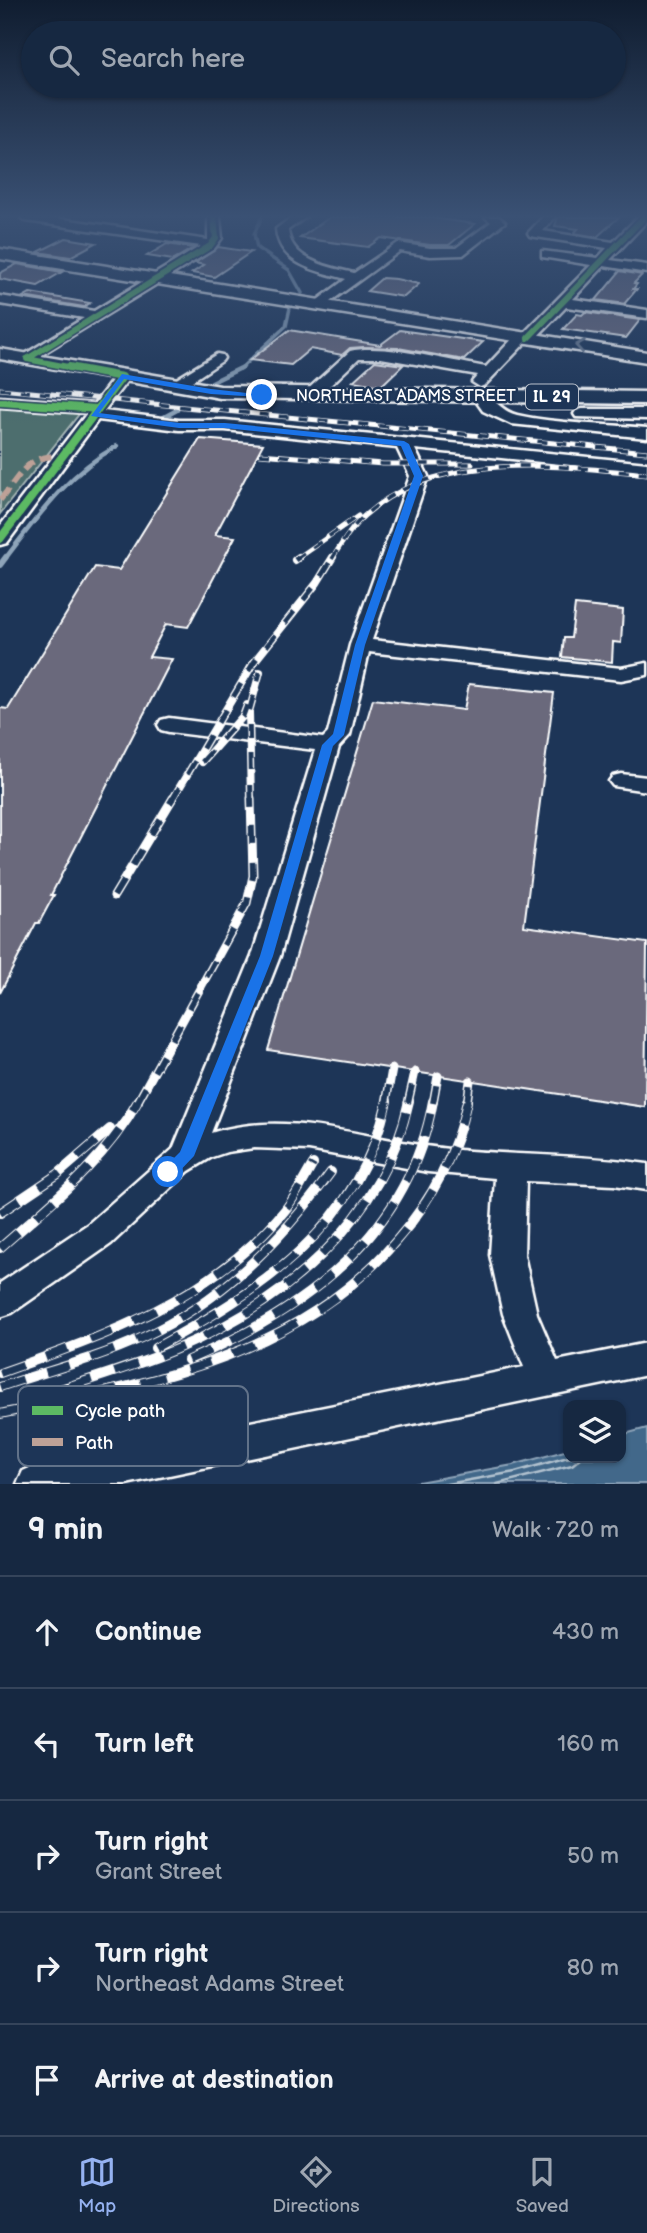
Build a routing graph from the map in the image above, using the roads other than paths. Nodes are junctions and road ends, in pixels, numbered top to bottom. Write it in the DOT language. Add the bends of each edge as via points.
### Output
graph roads {
  1 [pos="145,286"];
  2 [pos="202,286"];
  3 [pos="346,286"];
  4 [pos="578,286"];
  5 [pos="0,299"];
  6 [pos="563,302"];
  7 [pos="320,305"];
  8 [pos="647,314"];
  9 [pos="96,316"];
  10 [pos="525,337"];
  11 [pos="0,354"];
  12 [pos="355,354"];
  13 [pos="647,357"];
  14 [pos="217,358"];
  15 [pos="27,359"];
  16 [pos="489,372"];
  17 [pos="122,377"];
  18 [pos="175,386"];
  19 [pos="311,395"];
  20 [pos="473,397"];
  21 [pos="0,402"];
  22 [pos="645,402"];
  23 [pos="96,412"];
  24 [pos="499,414"];
  25 [pos="647,433"];
  26 [pos="404,444"];
  27 [pos="647,468"];
  28 [pos="0,539"];
  29 [pos="360,645"];
  30 [pos="647,669"];
  31 [pos="169,725"];
  32 [pos="328,745"];
  33 [pos="621,781"];
  34 [pos="647,784"];
  35 [pos="186,1156"];
  36 [pos="511,1167"];
  37 [pos="647,1177"];
  38 [pos="0,1302"];
  39 [pos="647,1359"];
  40 [pos="547,1381"];
  41 [pos="248,1441"];
  42 [pos="125,1466"];
  43 [pos="36,1484"];
  1 -- 9 [label="street"];
  2 -- 7 [label="main road"];
  3 -- 7 [label="street"];
  4 -- 6 [label="street"];
  5 -- 9 [label="street"];
  6 -- 8 [label="street"];
  6 -- 10 [label="street"];
  7 -- 10 [label="main road"];
  9 -- 15 [label="street"];
  13 -- 10 [label="main road, one-way"];
  10 -- 16 [label="street"];
  11 -- 15 [label="main road, NORTHEAST ADAMS STREET / IL 29"];
  12 -- 16 [label="street"];
  12 -- 19 [label="street"];
  14 -- 18 [label="street"];
  15 -- 17 [label="main road, NORTHEAST ADAMS STREET / IL 29"];
  16 -- 20 [label="street"];
  17 -- 18 [label="main road, NORTHEAST ADAMS STREET / IL 29"];
  17 -- 23 [label="street"];
  18 -- 19 [label="main road, NORTHEAST ADAMS STREET / IL 29" via="220,393"];
  19 -- 20 [label="main road, NORTHEAST ADAMS STREET / IL 29"];
  20 -- 22 [label="main road, NORTHEAST ADAMS STREET / IL 29"];
  20 -- 24 [label="street"];
  21 -- 23 [label="street"];
  22 -- 24 [label="street"];
  23 -- 26 [label="street" via="179,425 225,425"];
  23 -- 28 [label="street"];
  24 -- 25 [label="street" via="528,422"];
  26 -- 27 [label="street"];
  26 -- 29 [label="street" via="418,476"];
  29 -- 30 [label="street" via="621,674"];
  29 -- 32 [label="street" via="338,735"];
  31 -- 32 [label="street"];
  32 -- 35 [label="street" via="266,956"];
  33 -- 34 [label="street"];
  35 -- 36 [label="street" via="229,1139 285,1137"];
  35 -- 38 [label="street" via="111,1224"];
  36 -- 37 [label="street"];
  36 -- 40 [label="street" via="507,1255 520,1314"];
  39 -- 40 [label="street"];
  40 -- 41 [label="street"];
  42 -- 43 [label="street"];
}
